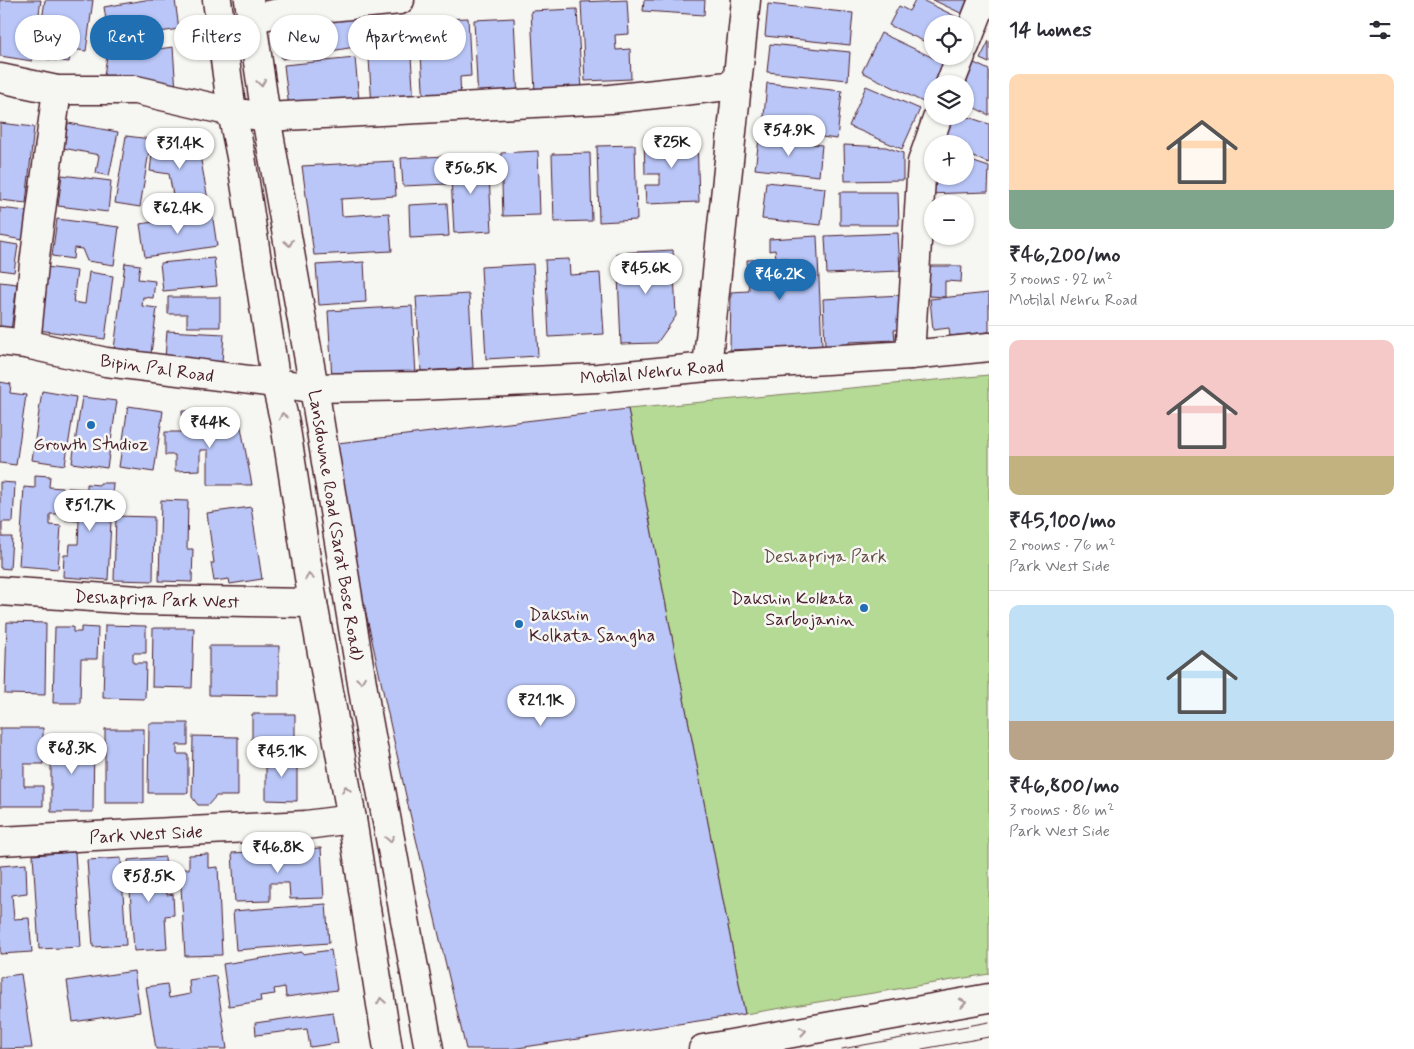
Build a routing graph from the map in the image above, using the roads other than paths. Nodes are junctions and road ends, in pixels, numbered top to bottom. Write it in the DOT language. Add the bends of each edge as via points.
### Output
graph roads {
  1 [pos="216,0"];
  2 [pos="400,0"];
  3 [pos="746,0"];
  4 [pos="983,0"];
  5 [pos="251,9"];
  6 [pos="974,23"];
  7 [pos="0,78"];
  8 [pos="737,85"];
  9 [pos="56,90"];
  10 [pos="232,112"];
  11 [pos="266,117"];
  12 [pos="935,125"];
  13 [pos="13,343"];
  14 [pos="989,347"];
  15 [pos="910,355"];
  16 [pos="706,367"];
  17 [pos="276,384"];
  18 [pos="314,388"];
  19 [pos="0,591"];
  20 [pos="313,603"];
  21 [pos="352,819"];
  22 [pos="0,841"];
  23 [pos="989,998"];
  24 [pos="388,1049"];
  25 [pos="429,1049"];
  26 [pos="703,1049"];
  1 -- 10 [label="street, Lansdowne Road (Sarat Bose Road)"];
  2 -- 5 [label="street" via="290,10"];
  3 -- 8 [label="street"];
  4 -- 6 [label="street"];
  5 -- 11 [label="street, Lansdowne Road (Sarat Bose Road), one-way"];
  7 -- 9 [label="street"];
  8 -- 11 [label="street" via="610,99"];
  8 -- 16 [label="street"];
  9 -- 10 [label="street" via="136,90"];
  9 -- 13 [label="street" via="34,264"];
  10 -- 11 [label="street"];
  10 -- 17 [label="street, Lansdowne Road (Sarat Bose Road)"];
  11 -- 18 [label="street, Lansdowne Road (Sarat Bose Road), one-way"];
  12 -- 15 [label="street" via="922,162"];
  13 -- 17 [label="street, Bipin Pal Road" via="106,362"];
  14 -- 15 [label="street, Motilal Nehru Road"];
  15 -- 16 [label="street, Motilal Nehru Road"];
  16 -- 18 [label="street, Motilal Nehru Road" via="598,378"];
  17 -- 18 [label="street, Bipin Pal Road"];
  20 -- 17 [label="street, Lansdowne Road (Sarat Bose Road), one-way"];
  18 -- 25 [label="street, Lansdowne Road (Sarat Bose Road), one-way" via="367,714"];
  19 -- 20 [label="street, Deshapriya Park West" via="138,600"];
  21 -- 20 [label="street, Lansdowne Road (Sarat Bose Road), one-way"];
  21 -- 22 [label="street, Park West Side" via="306,825"];
  24 -- 21 [label="street, Lansdowne Road (Sarat Bose Road), one-way"];
  26 -- 23 [label="street, one-way"];
}
